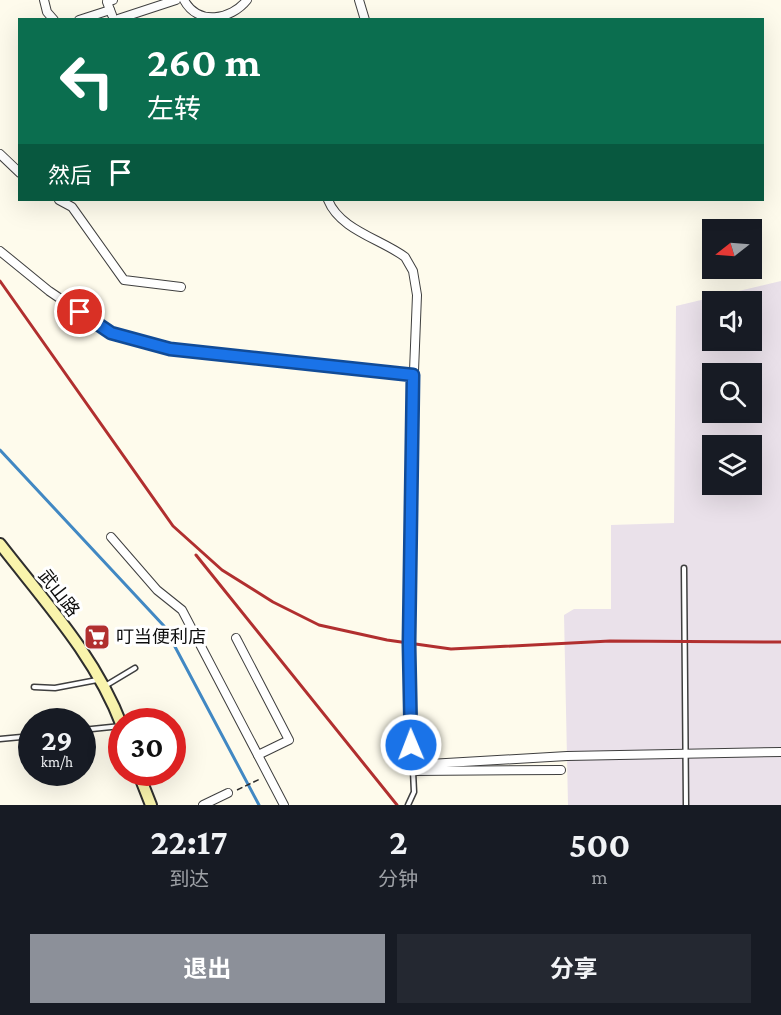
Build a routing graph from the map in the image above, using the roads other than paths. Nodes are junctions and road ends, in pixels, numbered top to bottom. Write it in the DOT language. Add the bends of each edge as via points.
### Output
graph roads {
  1 [pos="44,0"];
  2 [pos="113,0"];
  3 [pos="176,0"];
  4 [pos="184,0"];
  5 [pos="247,0"];
  6 [pos="359,0"];
  7 [pos="110,10"];
  8 [pos="52,18"];
  9 [pos="85,18"];
  10 [pos="113,18"];
  11 [pos="120,18"];
  12 [pos="364,18"];
  13 [pos="0,154"];
  14 [pos="18,171"];
  15 [pos="61,201"];
  16 [pos="328,201"];
  17 [pos="0,251"];
  18 [pos="181,287"];
  19 [pos="413,375"];
  20 [pos="111,537"];
  21 [pos="1,549"];
  22 [pos="684,568"];
  23 [pos="236,638"];
  24 [pos="135,668"];
  25 [pos="102,683"];
  26 [pos="34,687"];
  27 [pos="113,708"];
  28 [pos="18,737"];
  29 [pos="0,739"];
  30 [pos="781,752"];
  31 [pos="685,754"];
  32 [pos="258,755"];
  33 [pos="412,768"];
  34 [pos="561,770"];
  35 [pos="144,786"];
  36 [pos="228,793"];
  37 [pos="151,805"];
  38 [pos="202,805"];
  39 [pos="284,805"];
  40 [pos="408,805"];
  41 [pos="686,805"];
  1 -- 8 [label="street"];
  2 -- 7 [label="street" via="107,2"];
  3 -- 11 [label="street"];
  4 -- 5 [label="street" via="197,14 212,18 240,9"];
  6 -- 12 [label="street"];
  7 -- 9 [label="street"];
  7 -- 10 [label="street"];
  13 -- 14 [label="street"];
  15 -- 18 [label="street" via="72,207 124,280"];
  16 -- 19 [label="street" via="350,225 398,251 411,264 417,295"];
  17 -- 19 [label="street" via="49,291 111,333 170,349"];
  19 -- 33 [label="street" via="409,644"];
  20 -- 32 [label="street" via="157,590 182,610"];
  21 -- 25 [label="main road, 武山路" via="91,662"];
  22 -- 31 [label="lane"];
  23 -- 32 [label="street" via="289,740"];
  24 -- 25 [label="lane"];
  25 -- 26 [label="lane"];
  25 -- 27 [label="main road, 武山路"];
  28 -- 29 [label="lane"];
  30 -- 31 [label="street"];
  31 -- 33 [label="street" via="567,756"];
  31 -- 41 [label="lane"];
  32 -- 39 [label="street"];
  33 -- 34 [label="street"];
  33 -- 40 [label="lane" via="414,792"];
  35 -- 37 [label="main road"];
  36 -- 38 [label="street"];
}
